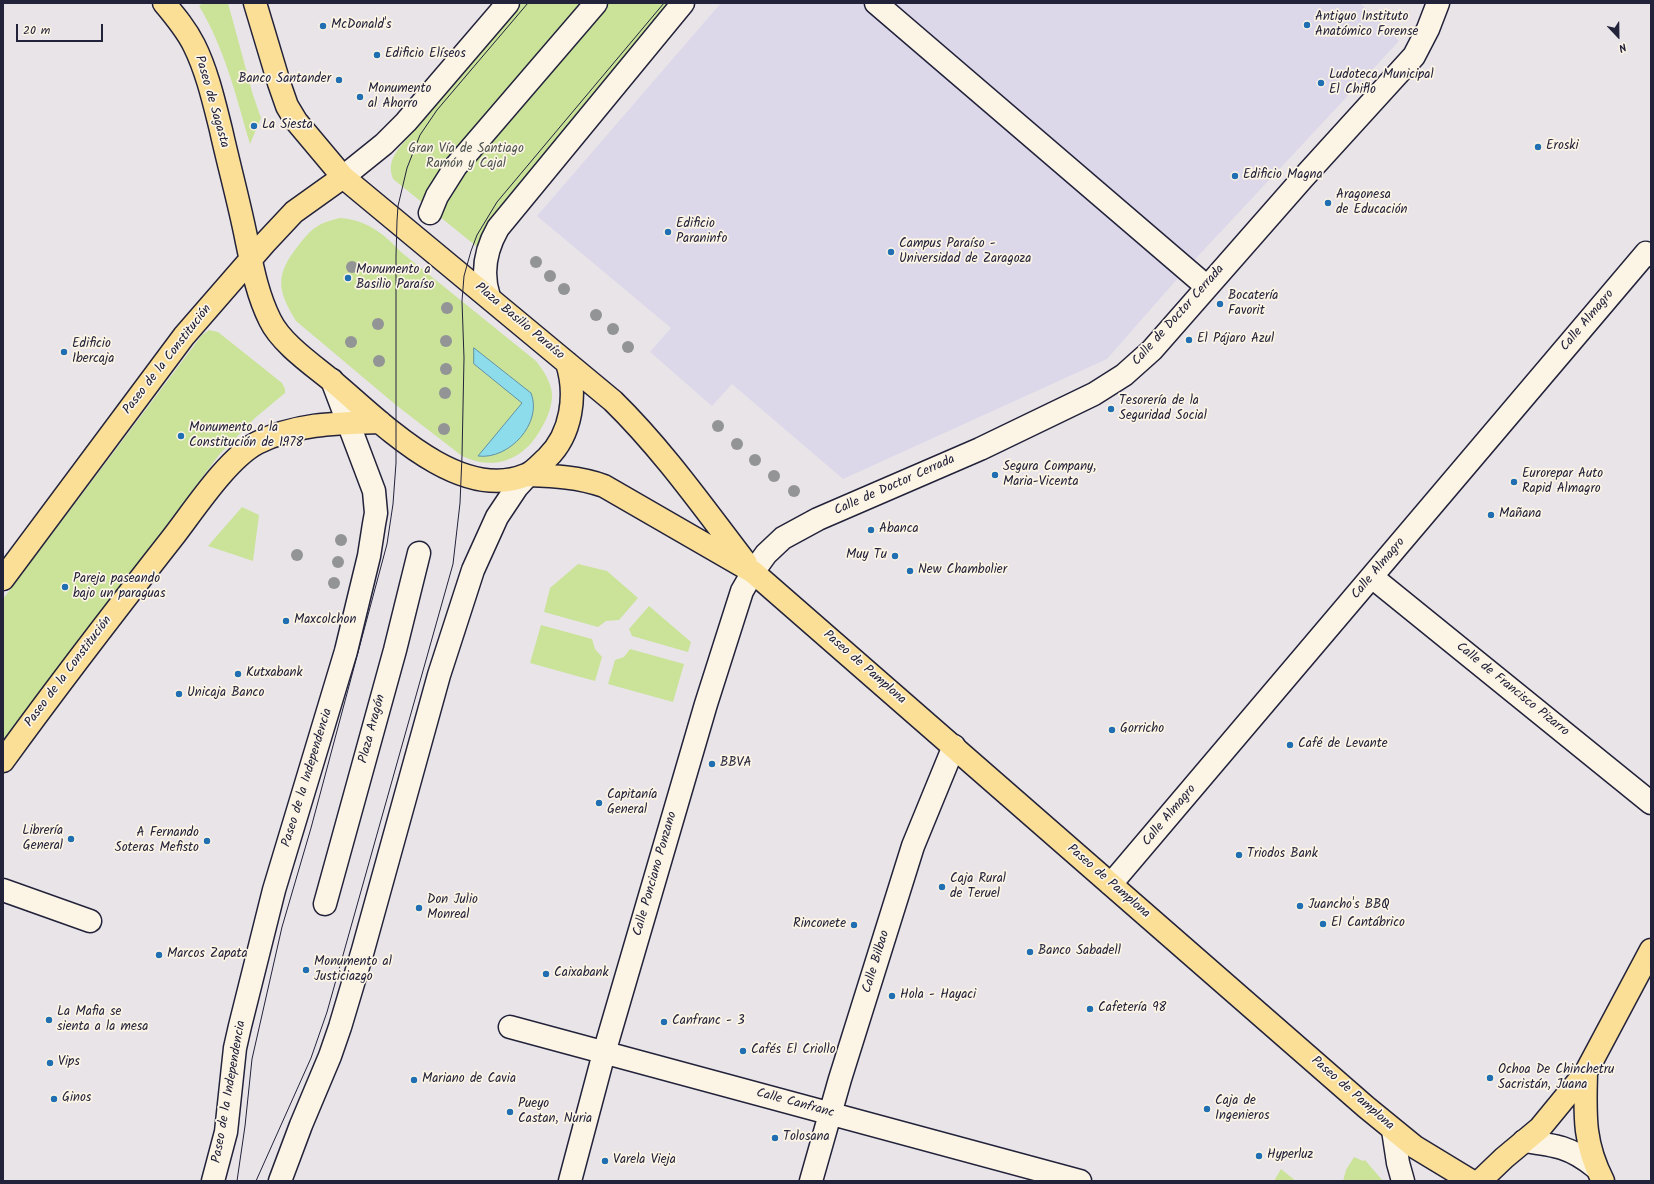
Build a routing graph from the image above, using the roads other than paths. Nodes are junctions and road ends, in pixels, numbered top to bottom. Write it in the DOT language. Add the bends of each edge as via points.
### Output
graph roads {
  1 [pos="164,3"];
  2 [pos="255,3"];
  3 [pos="508,3"];
  4 [pos="596,3"];
  5 [pos="683,3"];
  6 [pos="876,3"];
  7 [pos="1438,3"];
  8 [pos="343,177"];
  9 [pos="240,210"];
  10 [pos="430,213"];
  11 [pos="1649,254"];
  12 [pos="250,260"];
  13 [pos="1206,286"];
  14 [pos="489,297"];
  15 [pos="567,363"];
  16 [pos="332,380"];
  17 [pos="347,422"];
  18 [pos="380,422"];
  19 [pos="528,474"];
  20 [pos="419,554"];
  21 [pos="753,572"];
  22 [pos="1372,577"];
  23 [pos="3,579"];
  24 [pos="954,746"];
  25 [pos="3,761"];
  26 [pos="1651,803"];
  27 [pos="1111,884"];
  28 [pos="3,890"];
  29 [pos="325,904"];
  30 [pos="90,921"];
  31 [pos="1651,950"];
  32 [pos="510,1028"];
  33 [pos="604,1053"];
  34 [pos="1586,1072"];
  35 [pos="830,1114"];
  36 [pos="1393,1130"];
  37 [pos="1524,1141"];
  38 [pos="1599,1174"];
  39 [pos="213,1181"];
  40 [pos="280,1181"];
  41 [pos="570,1181"];
  42 [pos="811,1181"];
  43 [pos="1080,1181"];
  44 [pos="1403,1181"];
  45 [pos="1471,1181"];
  46 [pos="1480,1181"];
  1 -- 9 [label="main road, Paseo de Sagasta" via="182,25 205,72"];
  2 -- 8 [label="main road" via="287,106 296,121"];
  3 -- 8 [label="street" via="406,122 384,144"];
  4 -- 10 [label="street" via="456,166 437,196"];
  5 -- 14 [label="street" via="498,228 491,239 485,266"];
  6 -- 13 [label="street"];
  7 -- 13 [label="street, Calle de Doctor Cerrada" via="1414,56"];
  8 -- 12 [label="main road" via="294,212"];
  8 -- 14 [label="main road, Plaza Basilio Paraíso"];
  9 -- 12 [label="main road, Plaza Basilio Paraíso"];
  11 -- 22 [label="street, Calle Almagro"];
  12 -- 16 [label="main road, Plaza Basilio Paraíso" via="261,299 275,329"];
  12 -- 23 [label="main road, Paseo de la Constitución" via="184,336"];
  13 -- 21 [label="street, Calle de Doctor Cerrada" via="1152,350 1116,381 980,449 818,519 783,538 766,554"];
  14 -- 15 [label="main road, Plaza Basilio Paraíso"];
  15 -- 19 [label="main road, Plaza Basilio Paraíso" via="572,387 567,425 552,453"];
  15 -- 21 [label="main road, Paseo de Pamplona" via="638,425"];
  16 -- 17 [label="street, Paseo de la Independencia"];
  16 -- 18 [label="main road, Plaza Basilio Paraíso"];
  17 -- 18 [label="main road, Paseo de la Constitución"];
  17 -- 25 [label="main road, Paseo de la Constitución" via="311,425 288,431 256,444 232,462 70,669"];
  17 -- 39 [label="street, Paseo de la Independencia" via="374,491 376,513 371,545 346,651 274,890 240,1026 226,1132"];
  18 -- 19 [label="main road, Plaza Basilio Paraíso" via="416,450 461,474 480,480 498,480"];
  19 -- 21 [label="main road, Paseo de Pamplona" via="586,480 604,486"];
  19 -- 40 [label="street" via="497,517 473,570 439,674 340,1027"];
  20 -- 29 [label="street, Plaza Aragón"];
  21 -- 24 [label="main road, Paseo de Pamplona"];
  21 -- 33 [label="street, Calle Ponciano Ponzano" via="742,591 706,704"];
  22 -- 26 [label="street, Calle de Francisco Pizarro"];
  22 -- 27 [label="street, Calle Almagro"];
  24 -- 27 [label="main road, Paseo de Pamplona"];
  24 -- 35 [label="street, Calle Bilbao" via="913,846"];
  27 -- 36 [label="main road, Paseo de Pamplona"];
  28 -- 30 [label="street"];
  31 -- 34 [label="main road"];
  32 -- 33 [label="street, Calle Canfranc"];
  33 -- 35 [label="street, Calle Canfranc"];
  33 -- 41 [label="street, Calle Ponciano Ponzano"];
  34 -- 37 [label="main road" via="1540,1128"];
  34 -- 38 [label="main road" via="1587,1136"];
  35 -- 42 [label="street, Calle Bilbao"];
  35 -- 43 [label="street, Calle Canfranc"];
  36 -- 44 [label="street"];
  36 -- 45 [label="main road, Paseo de Pamplona" via="1430,1157"];
  37 -- 38 [label="street" via="1572,1150 1584,1157"];
  37 -- 46 [label="main road"];
}
